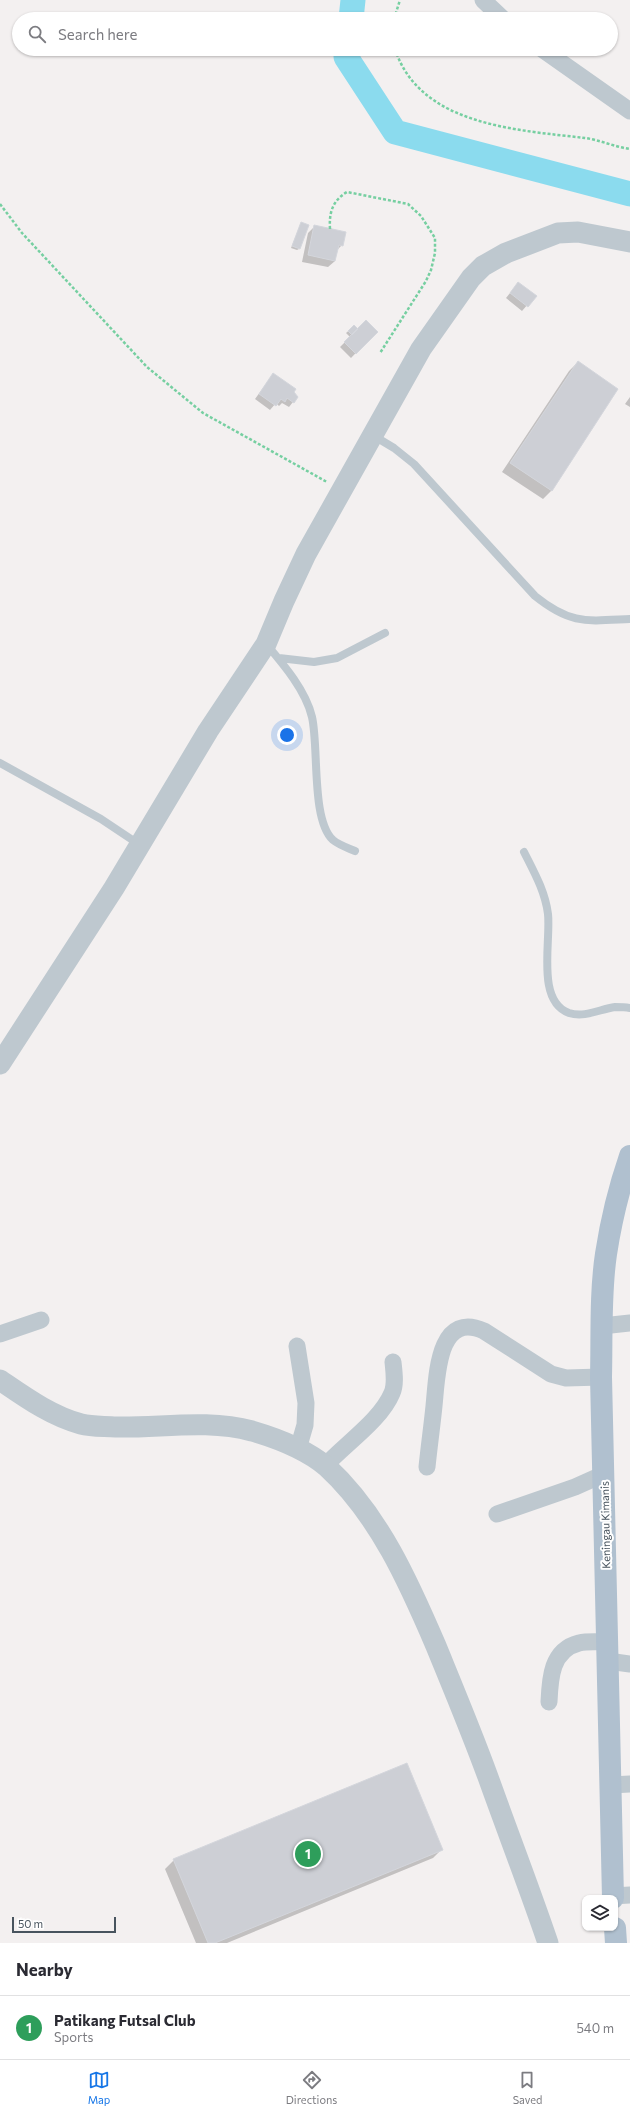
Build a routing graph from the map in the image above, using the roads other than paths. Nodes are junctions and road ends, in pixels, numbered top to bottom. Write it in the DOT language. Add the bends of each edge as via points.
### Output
graph roads {
  1 [pos="483,0"];
  2 [pos="496,12"];
  3 [pos="552,56"];
  4 [pos="630,111"];
  5 [pos="630,242"];
  6 [pos="374,436"];
  7 [pos="630,619"];
  8 [pos="384,633"];
  9 [pos="273,651"];
  10 [pos="0,763"];
  11 [pos="141,845"];
  12 [pos="355,851"];
  13 [pos="524,852"];
  14 [pos="630,1008"];
  15 [pos="0,1064"];
  16 [pos="630,1156"];
  17 [pos="41,1320"];
  18 [pos="630,1323"];
  19 [pos="602,1326"];
  20 [pos="0,1334"];
  21 [pos="297,1346"];
  22 [pos="393,1362"];
  23 [pos="601,1377"];
  24 [pos="0,1380"];
  25 [pos="298,1449"];
  26 [pos="325,1466"];
  27 [pos="427,1467"];
  28 [pos="604,1474"];
  29 [pos="497,1514"];
  30 [pos="608,1652"];
  31 [pos="630,1664"];
  32 [pos="549,1702"];
  33 [pos="620,1784"];
  34 [pos="619,1896"];
  35 [pos="615,1931"];
  36 [pos="548,1943"];
  37 [pos="616,1943"];
  1 -- 2 [label="street"];
  3 -- 4 [label="street"];
  5 -- 6 [label="street" via="597,234 558,233 526,244 483,266 471,278 421,349"];
  6 -- 7 [label="lane" via="414,464 535,596 553,610 573,619"];
  6 -- 9 [label="street" via="306,554 284,601"];
  8 -- 9 [label="lane" via="336,658 314,662"];
  9 -- 11 [label="street" via="208,731"];
  9 -- 12 [label="lane" via="290,672 312,716 318,800 324,828 332,839"];
  10 -- 11 [label="lane" via="101,819"];
  11 -- 15 [label="street"];
  13 -- 14 [label="lane" via="544,892 548,915 550,993 555,1004 570,1013 590,1014 614,1007"];
  16 -- 19 [label="main road, Keningau Kimanis" via="606,1255"];
  17 -- 20 [label="street"];
  18 -- 19 [label="street"];
  19 -- 23 [label="main road, Keningau Kimanis"];
  21 -- 25 [label="street" via="306,1403 305,1426"];
  22 -- 26 [label="street" via="394,1385 389,1399 370,1422"];
  23 -- 27 [label="street" via="566,1378 551,1374 484,1331 473,1326 459,1328 448,1338 439,1355"];
  23 -- 28 [label="main road, Keningau Kimanis"];
  24 -- 25 [label="street" via="56,1415 80,1424 145,1427 219,1425 252,1431"];
  25 -- 26 [label="street"];
  26 -- 36 [label="street" via="353,1494 408,1581 466,1719 527,1879"];
  28 -- 29 [label="street" via="575,1487"];
  28 -- 30 [label="main road, Keningau Kimanis"];
  30 -- 31 [label="street"];
  30 -- 32 [label="street" via="580,1643 567,1648 553,1665"];
  30 -- 33 [label="main road, Keningau Kimanis"];
  33 -- 34 [label="main road, Keningau Kimanis"];
  35 -- 37 [label="main road"];
}
